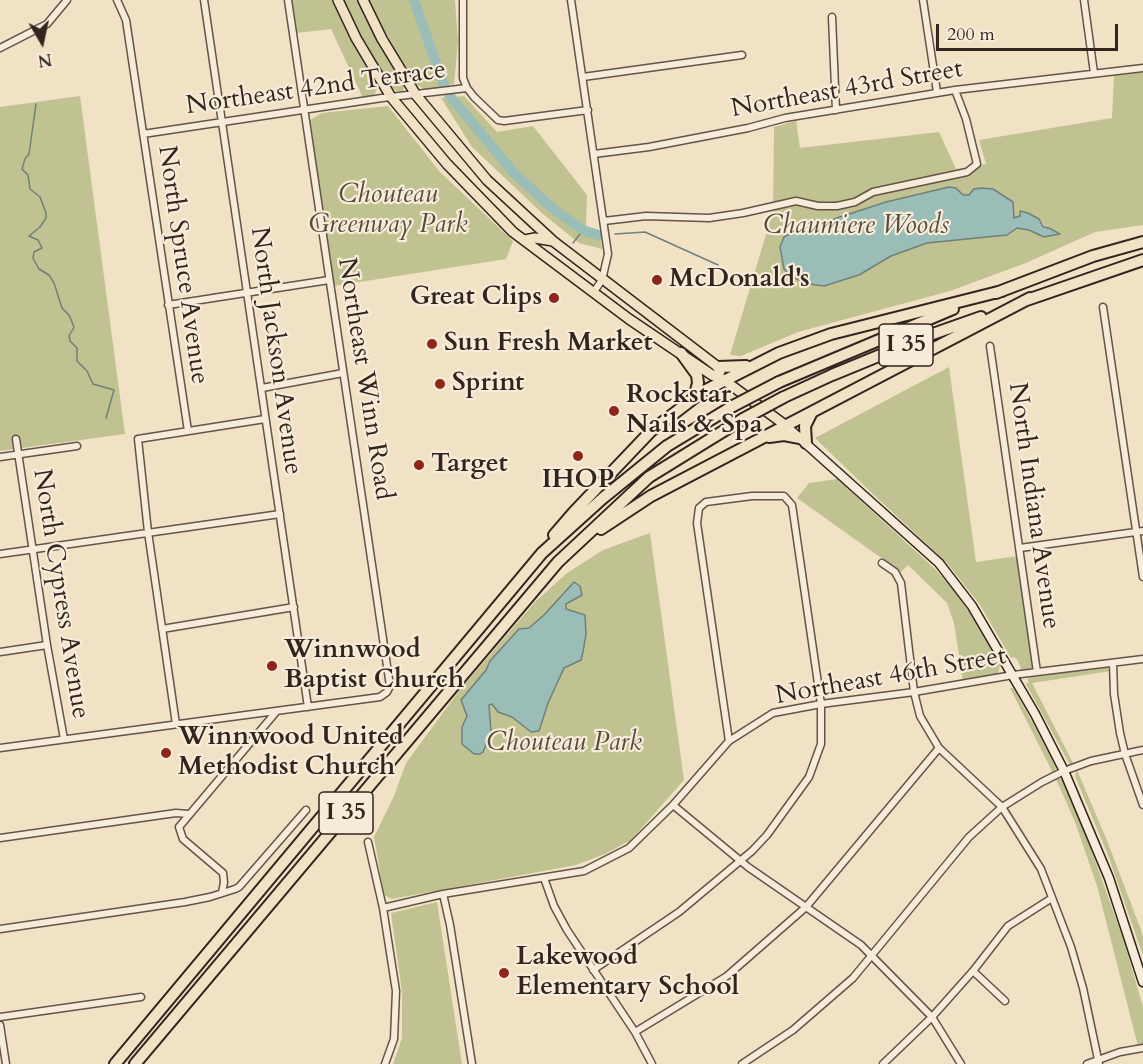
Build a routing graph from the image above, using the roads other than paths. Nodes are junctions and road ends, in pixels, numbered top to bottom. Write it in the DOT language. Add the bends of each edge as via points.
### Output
graph roads {
  1 [pos="67,0"];
  2 [pos="117,0"];
  3 [pos="204,0"];
  4 [pos="288,0"];
  5 [pos="338,0"];
  6 [pos="363,0"];
  7 [pos="463,0"];
  8 [pos="571,0"];
  9 [pos="924,0"];
  10 [pos="1084,0"];
  11 [pos="832,17"];
  12 [pos="0,48"];
  13 [pos="742,55"];
  14 [pos="1143,68"];
  15 [pos="1094,73"];
  16 [pos="583,77"];
  17 [pos="467,88"];
  18 [pos="955,90"];
  19 [pos="937,92"];
  20 [pos="416,95"];
  21 [pos="391,97"];
  22 [pos="305,110"];
  23 [pos="588,110"];
  24 [pos="836,110"];
  25 [pos="222,121"];
  26 [pos="143,134"];
  27 [pos="594,154"];
  28 [pos="604,221"];
  29 [pos="525,240"];
  30 [pos="554,241"];
  31 [pos="1143,242"];
  32 [pos="1143,260"];
  33 [pos="329,280"];
  34 [pos="602,280"];
  35 [pos="1002,291"];
  36 [pos="247,293"];
  37 [pos="593,293"];
  38 [pos="1030,298"];
  39 [pos="168,304"];
  40 [pos="1103,307"];
  41 [pos="990,346"];
  42 [pos="681,353"];
  43 [pos="755,364"];
  44 [pos="718,367"];
  45 [pos="343,373"];
  46 [pos="724,380"];
  47 [pos="262,388"];
  48 [pos="694,398"];
  49 [pos="815,409"];
  50 [pos="265,419"];
  51 [pos="785,425"];
  52 [pos="188,431"];
  53 [pos="16,439"];
  54 [pos="763,439"];
  55 [pos="803,440"];
  56 [pos="77,446"];
  57 [pos="18,454"];
  58 [pos="0,457"];
  59 [pos="280,514"];
  60 [pos="148,532"];
  61 [pos="1140,532"];
  62 [pos="1020,548"];
  63 [pos="32,550"];
  64 [pos="542,553"];
  65 [pos="0,554"];
  66 [pos="558,562"];
  67 [pos="882,563"];
  68 [pos="1143,577"];
  69 [pos="294,607"];
  70 [pos="162,629"];
  71 [pos="47,645"];
  72 [pos="0,652"];
  73 [pos="1143,659"];
  74 [pos="1113,663"];
  75 [pos="1037,672"];
  76 [pos="1013,675"];
  77 [pos="914,692"];
  78 [pos="821,704"];
  79 [pos="309,707"];
  80 [pos="277,711"];
  81 [pos="176,724"];
  82 [pos="64,739"];
  83 [pos="729,741"];
  84 [pos="0,748"];
  85 [pos="939,748"];
  86 [pos="1143,750"];
  87 [pos="1125,754"];
  88 [pos="1064,771"];
  89 [pos="674,805"];
  90 [pos="1143,805"];
  91 [pos="1002,807"];
  92 [pos="306,810"];
  93 [pos="188,814"];
  94 [pos="0,838"];
  95 [pos="368,842"];
  96 [pos="740,861"];
  97 [pos="544,878"];
  98 [pos="222,893"];
  99 [pos="443,894"];
  100 [pos="1052,898"];
  101 [pos="806,907"];
  102 [pos="383,908"];
  103 [pos="0,929"];
  104 [pos="873,956"];
  105 [pos="593,970"];
  106 [pos="974,971"];
  107 [pos="1143,982"];
  108 [pos="141,997"];
  109 [pos="1005,1001"];
  110 [pos="0,1017"];
  111 [pos="932,1017"];
  112 [pos="0,1025"];
  113 [pos="635,1032"];
  114 [pos="1143,1048"];
  115 [pos="1099,1062"];
  116 [pos="6,1064"];
  117 [pos="115,1064"];
  118 [pos="135,1064"];
  119 [pos="385,1064"];
  120 [pos="472,1064"];
  121 [pos="652,1064"];
  122 [pos="742,1064"];
  123 [pos="883,1064"];
  124 [pos="961,1064"];
  125 [pos="1087,1064"];
  1 -- 12 [label="street" via="46,24"];
  2 -- 26 [label="street, North Spruce Avenue" via="126,20"];
  3 -- 25 [label="street, North Jackson Avenue"];
  4 -- 22 [label="street, Northeast Winn Road"];
  5 -- 21 [label="main road"];
  6 -- 20 [label="main road"];
  7 -- 17 [label="street" via="462,69"];
  8 -- 16 [label="street"];
  9 -- 19 [label="street"];
  10 -- 15 [label="street"];
  11 -- 24 [label="street"];
  13 -- 16 [label="street"];
  14 -- 15 [label="street, Northeast 43rd Street"];
  15 -- 18 [label="street, Northeast 43rd Street"];
  16 -- 23 [label="street"];
  17 -- 20 [label="street, Northeast 42nd Terrace"];
  17 -- 23 [label="street, Northeast 42nd Terrace" via="498,120"];
  18 -- 19 [label="street, Northeast 43rd Street"];
  18 -- 28 [label="street" via="977,164 971,170 873,192 837,207 796,201 709,218 646,216"];
  19 -- 24 [label="street, Northeast 43rd Street"];
  20 -- 21 [label="street, Northeast 42nd Terrace"];
  20 -- 30 [label="main road" via="487,180"];
  21 -- 22 [label="street, Northeast 42nd Terrace"];
  21 -- 29 [label="main road" via="447,164"];
  22 -- 25 [label="street, Northeast 42nd Terrace"];
  22 -- 33 [label="street, Northeast Winn Road"];
  23 -- 27 [label="street"];
  24 -- 27 [label="street, Northeast 43rd Street"];
  25 -- 26 [label="street, Northeast 42nd Terrace"];
  25 -- 36 [label="street, North Jackson Avenue"];
  26 -- 39 [label="street, North Spruce Avenue"];
  27 -- 28 [label="street"];
  28 -- 34 [label="street" via="608,254"];
  29 -- 30 [label="main road"];
  29 -- 37 [label="main road"];
  30 -- 34 [label="main road"];
  31 -- 35 [label="highway, I 35" via="1093,256"];
  32 -- 38 [label="highway, I 35"];
  33 -- 36 [label="street"];
  33 -- 45 [label="street, Northeast Winn Road"];
  34 -- 37 [label="street"];
  34 -- 44 [label="main road"];
  35 -- 43 [label="highway" via="831,334"];
  35 -- 64 [label="highway, I 35, bridge" via="778,382 733,406 667,446"];
  36 -- 39 [label="street"];
  36 -- 47 [label="street, North Jackson Avenue"];
  37 -- 42 [label="main road"];
  38 -- 49 [label="highway"];
  38 -- 66 [label="highway, I 35, bridge" via="832,375 743,419 649,477"];
  39 -- 52 [label="street, North Spruce Avenue"];
  40 -- 61 [label="street"];
  41 -- 62 [label="street, North Indiana Avenue"];
  42 -- 46 [label="main road"];
  42 -- 48 [label="highway" via="697,375"];
  43 -- 44 [label="highway"];
  43 -- 46 [label="highway"];
  44 -- 46 [label="main road"];
  45 -- 47 [label="street"];
  45 -- 79 [label="street, Northeast Winn Road" via="390,686 380,697"];
  46 -- 48 [label="highway"];
  46 -- 51 [label="main road"];
  47 -- 50 [label="street, North Jackson Avenue"];
  48 -- 64 [label="highway" via="651,431 573,513"];
  49 -- 51 [label="highway"];
  49 -- 55 [label="highway" via="805,426"];
  50 -- 52 [label="street"];
  50 -- 59 [label="street, North Jackson Avenue"];
  51 -- 54 [label="highway"];
  51 -- 55 [label="main road"];
  52 -- 60 [label="street" via="138,439"];
  53 -- 57 [label="street, North Cypress Avenue"];
  54 -- 55 [label="highway" via="778,435"];
  54 -- 66 [label="highway" via="636,504"];
  55 -- 76 [label="main road" via="950,576"];
  56 -- 57 [label="street"];
  57 -- 58 [label="street"];
  57 -- 63 [label="street, North Cypress Avenue"];
  59 -- 60 [label="street"];
  59 -- 69 [label="street, North Jackson Avenue"];
  60 -- 63 [label="street"];
  60 -- 70 [label="street"];
  61 -- 62 [label="street"];
  61 -- 68 [label="street"];
  62 -- 75 [label="street, North Indiana Avenue"];
  63 -- 65 [label="street"];
  63 -- 71 [label="street, North Cypress Avenue"];
  64 -- 117 [label="highway, I 35"];
  66 -- 118 [label="highway, I 35"];
  67 -- 77 [label="street" via="895,572 901,584"];
  69 -- 70 [label="street"];
  69 -- 79 [label="street, North Jackson Avenue"];
  70 -- 81 [label="street"];
  71 -- 72 [label="street"];
  71 -- 82 [label="street, North Cypress Avenue"];
  73 -- 74 [label="street, Northeast 46th Street"];
  74 -- 75 [label="street, Northeast 46th Street"];
  74 -- 87 [label="street" via="1116,711"];
  75 -- 76 [label="street, Northeast 46th Street"];
  76 -- 77 [label="street, Northeast 46th Street"];
  76 -- 88 [label="main road"];
  77 -- 78 [label="street, Northeast 46th Street"];
  77 -- 85 [label="street" via="925,727"];
  78 -- 83 [label="street, Northeast 46th Street" via="773,713"];
  78 -- 83 [label="street" via="792,502 784,496 706,502 699,508 697,523"];
  78 -- 96 [label="street" via="821,744 809,777 766,835"];
  79 -- 80 [label="street"];
  80 -- 81 [label="street"];
  80 -- 93 [label="street"];
  81 -- 82 [label="street"];
  82 -- 84 [label="street"];
  83 -- 89 [label="street, Northeast 46th Street"];
  85 -- 91 [label="street"];
  85 -- 101 [label="street"];
  86 -- 87 [label="street"];
  87 -- 88 [label="street"];
  87 -- 90 [label="street"];
  88 -- 91 [label="street"];
  88 -- 107 [label="main road" via="1109,878"];
  89 -- 96 [label="street"];
  89 -- 97 [label="street, Northeast 46th Street" via="629,848 584,871"];
  91 -- 100 [label="street" via="1041,868"];
  91 -- 104 [label="street" via="969,837"];
  92 -- 98 [label="street" via="239,887"];
  93 -- 94 [label="street"];
  93 -- 98 [label="street" via="179,827 181,835 223,873"];
  95 -- 102 [label="street"];
  96 -- 101 [label="street"];
  96 -- 105 [label="street" via="679,912"];
  97 -- 99 [label="street, Northeast 46th Street"];
  97 -- 105 [label="street" via="561,920"];
  98 -- 103 [label="street"];
  99 -- 102 [label="street, Northeast 46th Street"];
  99 -- 120 [label="street"];
  100 -- 106 [label="street" via="1008,926"];
  100 -- 115 [label="street" via="1083,988"];
  101 -- 104 [label="street"];
  101 -- 113 [label="street" via="727,976"];
  102 -- 119 [label="street" via="396,991 394,1039"];
  104 -- 111 [label="street"];
  104 -- 122 [label="street" via="814,1014"];
  105 -- 113 [label="street"];
  106 -- 109 [label="street"];
  106 -- 111 [label="street"];
  108 -- 110 [label="street"];
  111 -- 123 [label="street"];
  111 -- 124 [label="street"];
  112 -- 116 [label="street"];
  113 -- 121 [label="street"];
  114 -- 115 [label="street" via="1120,1052"];
  115 -- 125 [label="street"];
}
